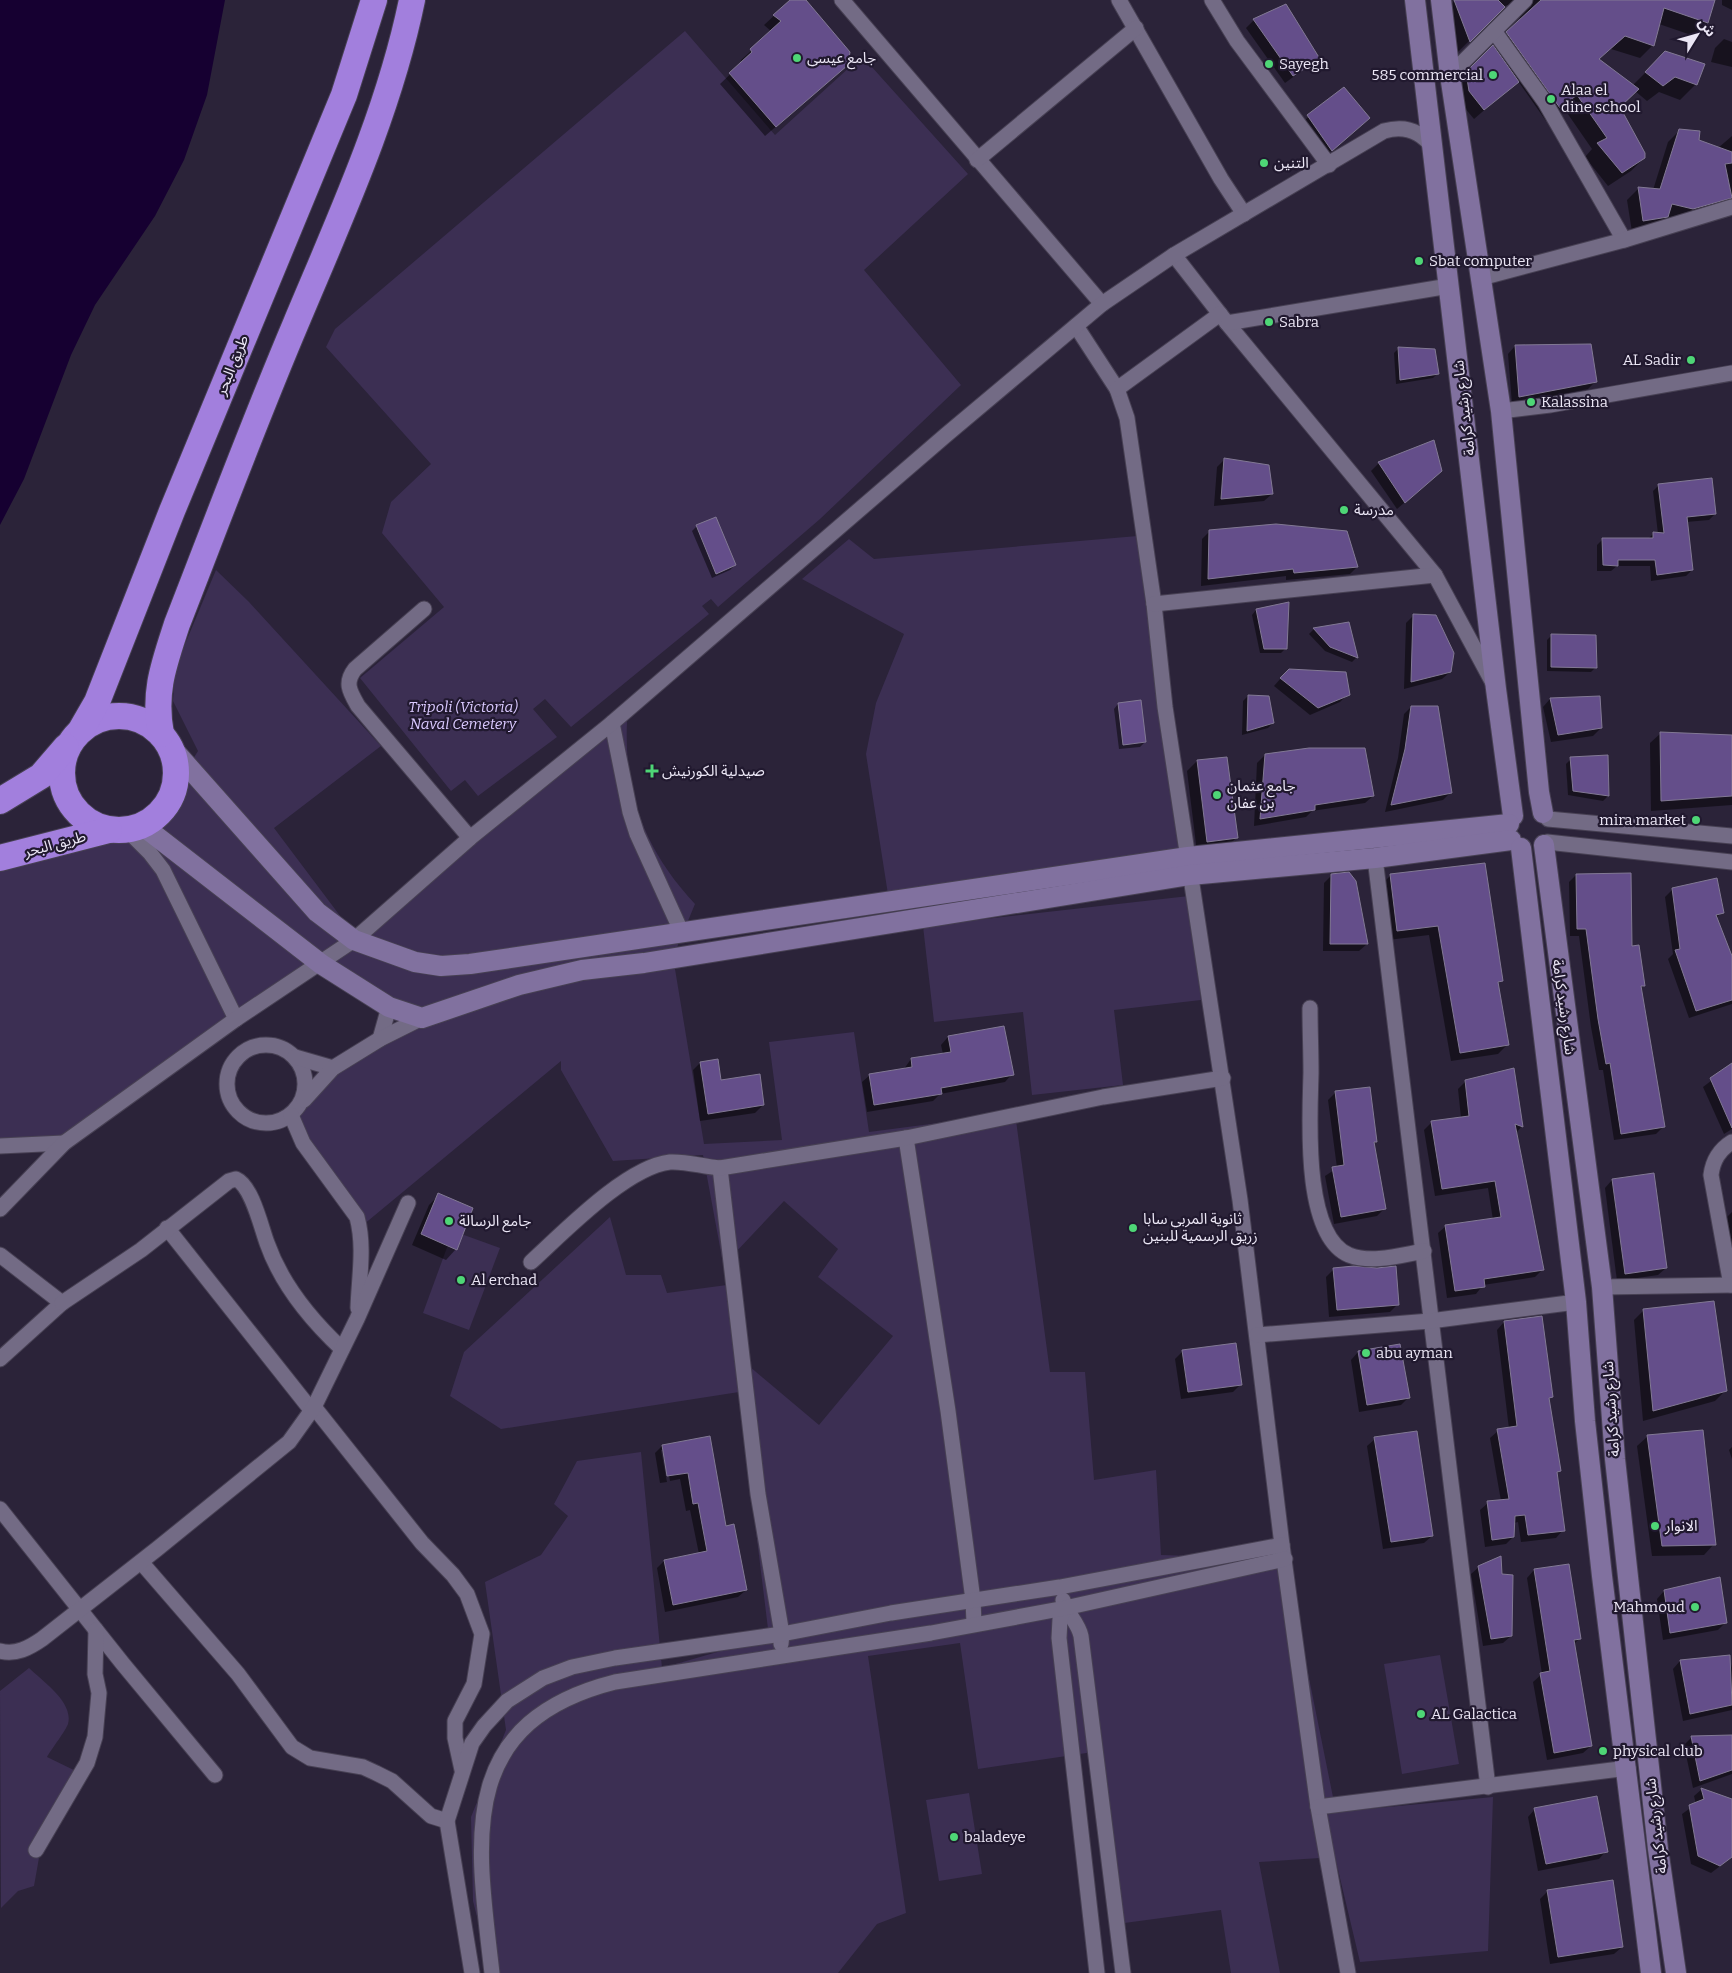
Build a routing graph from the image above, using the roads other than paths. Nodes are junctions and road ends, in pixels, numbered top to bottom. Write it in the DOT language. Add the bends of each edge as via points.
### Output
graph roads {
  1 [pos="374,0"];
  2 [pos="412,0"];
  3 [pos="842,0"];
  4 [pos="1119,0"];
  5 [pos="1212,0"];
  6 [pos="1416,0"];
  7 [pos="1441,0"];
  8 [pos="1524,0"];
  9 [pos="1136,28"];
  10 [pos="1494,31"];
  11 [pos="1450,75"];
  12 [pos="1433,148"];
  13 [pos="977,160"];
  14 [pos="1329,165"];
  15 [pos="1732,207"];
  16 [pos="1244,214"];
  17 [pos="1624,240"];
  18 [pos="1174,255"];
  19 [pos="1481,278"];
  20 [pos="1449,286"];
  21 [pos="1102,304"];
  22 [pos="1223,319"];
  23 [pos="1076,326"];
  24 [pos="1732,372"];
  25 [pos="1117,389"];
  26 [pos="1501,411"];
  27 [pos="1435,575"];
  28 [pos="1154,604"];
  29 [pos="424,609"];
  30 [pos="1496,690"];
  31 [pos="612,723"];
  32 [pos="76,735"];
  33 [pos="165,739"];
  34 [pos="0,802"];
  35 [pos="1546,816"];
  36 [pos="126,829"];
  37 [pos="1514,832"];
  38 [pos="1732,836"];
  39 [pos="470,838"];
  40 [pos="1545,843"];
  41 [pos="0,858"];
  42 [pos="1375,858"];
  43 [pos="1731,865"];
  44 [pos="1189,866"];
  45 [pos="682,933"];
  46 [pos="354,940"];
  47 [pos="321,964"];
  48 [pos="389,1007"];
  49 [pos="1310,1008"];
  50 [pos="422,1018"];
  51 [pos="236,1019"];
  52 [pos="380,1039"];
  53 [pos="295,1057"];
  54 [pos="333,1068"];
  55 [pos="1223,1078"];
  56 [pos="295,1110"];
  57 [pos="906,1138"];
  58 [pos="1732,1142"];
  59 [pos="64,1143"];
  60 [pos="0,1146"];
  61 [pos="720,1168"];
  62 [pos="408,1203"];
  63 [pos="0,1208"];
  64 [pos="167,1228"];
  65 [pos="1424,1251"];
  66 [pos="0,1255"];
  67 [pos="530,1262"];
  68 [pos="1731,1285"];
  69 [pos="1602,1287"];
  70 [pos="1576,1302"];
  71 [pos="62,1303"];
  72 [pos="357,1319"];
  73 [pos="1430,1321"];
  74 [pos="1257,1335"];
  75 [pos="342,1349"];
  76 [pos="0,1359"];
  77 [pos="313,1409"];
  78 [pos="0,1509"];
  79 [pos="1283,1552"];
  80 [pos="141,1562"];
  81 [pos="1060,1587"];
  82 [pos="973,1600"];
  83 [pos="79,1608"];
  84 [pos="1065,1608"];
  85 [pos="974,1623"];
  86 [pos="96,1630"];
  87 [pos="782,1634"];
  88 [pos="0,1651"];
  89 [pos="780,1655"];
  90 [pos="1628,1768"];
  91 [pos="462,1771"];
  92 [pos="215,1775"];
  93 [pos="1488,1787"];
  94 [pos="1318,1806"];
  95 [pos="447,1821"];
  96 [pos="36,1850"];
  97 [pos="472,1973"];
  98 [pos="492,1973"];
  99 [pos="1097,1973"];
  100 [pos="1123,1973"];
  101 [pos="1348,1973"];
  102 [pos="1651,1973"];
  103 [pos="1676,1973"];
  1 -- 32 [label="highway, طريق البحر" via="344,94 96,702"];
  2 -- 33 [label="highway" via="399,55 331,245 296,322 177,624 160,676 157,715"];
  3 -- 13 [label="street"];
  4 -- 9 [label="street"];
  5 -- 14 [label="street" via="1237,41"];
  6 -- 12 [label="street, شارع رشيد كرامة"];
  7 -- 11 [label="street"];
  8 -- 10 [label="street"];
  9 -- 13 [label="street"];
  9 -- 16 [label="street"];
  10 -- 11 [label="street"];
  10 -- 17 [label="street" via="1545,102"];
  11 -- 19 [label="street"];
  12 -- 14 [label="street" via="1421,134 1393,128"];
  12 -- 20 [label="street, شارع رشيد كرامة"];
  13 -- 21 [label="street"];
  14 -- 16 [label="street"];
  15 -- 17 [label="street"];
  16 -- 18 [label="street"];
  17 -- 19 [label="street"];
  18 -- 21 [label="street"];
  18 -- 22 [label="street"];
  19 -- 26 [label="street"];
  20 -- 22 [label="street"];
  20 -- 30 [label="street, شارع رشيد كرامة"];
  21 -- 23 [label="street"];
  22 -- 25 [label="street"];
  22 -- 27 [label="street"];
  23 -- 25 [label="street"];
  23 -- 31 [label="street"];
  24 -- 26 [label="street"];
  25 -- 28 [label="street" via="1127,418"];
  26 -- 35 [label="street" via="1538,782"];
  27 -- 28 [label="street"];
  27 -- 30 [label="street"];
  28 -- 44 [label="street" via="1165,707"];
  29 -- 39 [label="street" via="355,669 347,685 358,706"];
  30 -- 37 [label="street, شارع رشيد كرامة"];
  31 -- 39 [label="street"];
  31 -- 45 [label="street" via="637,834"];
  32 -- 33 [label="highway" via="97,719 114,715 147,723"];
  32 -- 34 [label="highway, طريق البحر" via="41,776"];
  32 -- 36 [label="highway" via="62,760 61,779 66,797 76,812 91,824"];
  33 -- 36 [label="highway" via="175,760 174,791 161,811"];
  33 -- 46 [label="street" via="316,912"];
  35 -- 37 [label="street" via="1528,808"];
  35 -- 38 [label="street"];
  35 -- 40 [label="street" via="1550,834"];
  36 -- 41 [label="highway, طريق البحر"];
  36 -- 47 [label="street"];
  36 -- 51 [label="street" via="163,870"];
  37 -- 40 [label="street" via="1537,849"];
  37 -- 42 [label="street"];
  37 -- 44 [label="street"];
  37 -- 70 [label="street, شارع رشيد كرامة"];
  39 -- 46 [label="street"];
  40 -- 43 [label="street"];
  40 -- 69 [label="street, شارع رشيد كرامة"];
  42 -- 44 [label="street"];
  42 -- 65 [label="street"];
  44 -- 45 [label="street"];
  44 -- 50 [label="street" via="644,963 582,970 519,985"];
  44 -- 55 [label="street"];
  45 -- 46 [label="street" via="441,966 408,960"];
  46 -- 47 [label="street"];
  47 -- 48 [label="street"];
  47 -- 51 [label="street"];
  48 -- 50 [label="street"];
  48 -- 52 [label="street"];
  49 -- 65 [label="street" via="1311,1172 1325,1228 1337,1246 1348,1254 1364,1258"];
  50 -- 52 [label="street"];
  51 -- 59 [label="street"];
  52 -- 54 [label="street"];
  53 -- 54 [label="street"];
  53 -- 56 [label="street" via="305,1080 304,1095"];
  53 -- 56 [label="street" via="271,1044 257,1045 234,1061 227,1080 230,1101 251,1120 278,1122"];
  54 -- 56 [label="street"];
  55 -- 57 [label="street" via="1103,1096"];
  55 -- 74 [label="street"];
  56 -- 72 [label="street" via="303,1143 357,1217 361,1256"];
  57 -- 61 [label="street"];
  57 -- 82 [label="street"];
  58 -- 68 [label="street" via="1718,1154 1711,1176"];
  59 -- 60 [label="street"];
  59 -- 63 [label="street"];
  61 -- 67 [label="street" via="669,1162 642,1171 601,1200"];
  61 -- 87 [label="street" via="758,1494"];
  62 -- 72 [label="street"];
  64 -- 71 [label="street" via="141,1250"];
  64 -- 75 [label="street" via="229,1180 241,1181 257,1212 270,1251 286,1280 323,1331"];
  64 -- 77 [label="street"];
  65 -- 73 [label="street"];
  66 -- 71 [label="street"];
  68 -- 69 [label="street"];
  69 -- 103 [label="street, شارع رشيد كرامة" via="1615,1459 1658,1849"];
  70 -- 73 [label="street"];
  70 -- 90 [label="street, شارع رشيد كرامة" via="1585,1421"];
  71 -- 76 [label="street"];
  72 -- 75 [label="street"];
  73 -- 74 [label="street"];
  73 -- 93 [label="street"];
  74 -- 79 [label="street"];
  75 -- 77 [label="street"];
  77 -- 80 [label="street" via="289,1442"];
  77 -- 91 [label="street" via="467,1594 482,1634 474,1684 455,1721"];
  78 -- 83 [label="street"];
  79 -- 81 [label="street"];
  79 -- 84 [label="street"];
  79 -- 94 [label="street"];
  80 -- 83 [label="street"];
  80 -- 95 [label="street" via="238,1674 292,1747 310,1758 376,1772 392,1781 431,1816"];
  81 -- 82 [label="street"];
  81 -- 84 [label="street"];
  82 -- 85 [label="street"];
  82 -- 87 [label="street"];
  83 -- 86 [label="street"];
  83 -- 88 [label="street" via="31,1646 15,1652"];
  84 -- 85 [label="street"];
  84 -- 99 [label="street" via="1060,1619 1059,1638"];
  84 -- 100 [label="street" via="1076,1621 1081,1636"];
  85 -- 89 [label="street" via="931,1633"];
  86 -- 92 [label="street"];
  86 -- 96 [label="street" via="99,1693 96,1737 87,1763"];
  87 -- 89 [label="street"];
  87 -- 91 [label="street" via="614,1658 572,1667 542,1678 507,1701 484,1726 472,1743"];
  89 -- 98 [label="street" via="583,1690 554,1706 521,1733 503,1754 491,1776 484,1807 482,1889"];
  90 -- 93 [label="street"];
  90 -- 102 [label="street, شارع رشيد كرامة"];
  91 -- 95 [label="street"];
  93 -- 94 [label="street"];
  94 -- 101 [label="street"];
  95 -- 97 [label="street"];
}
